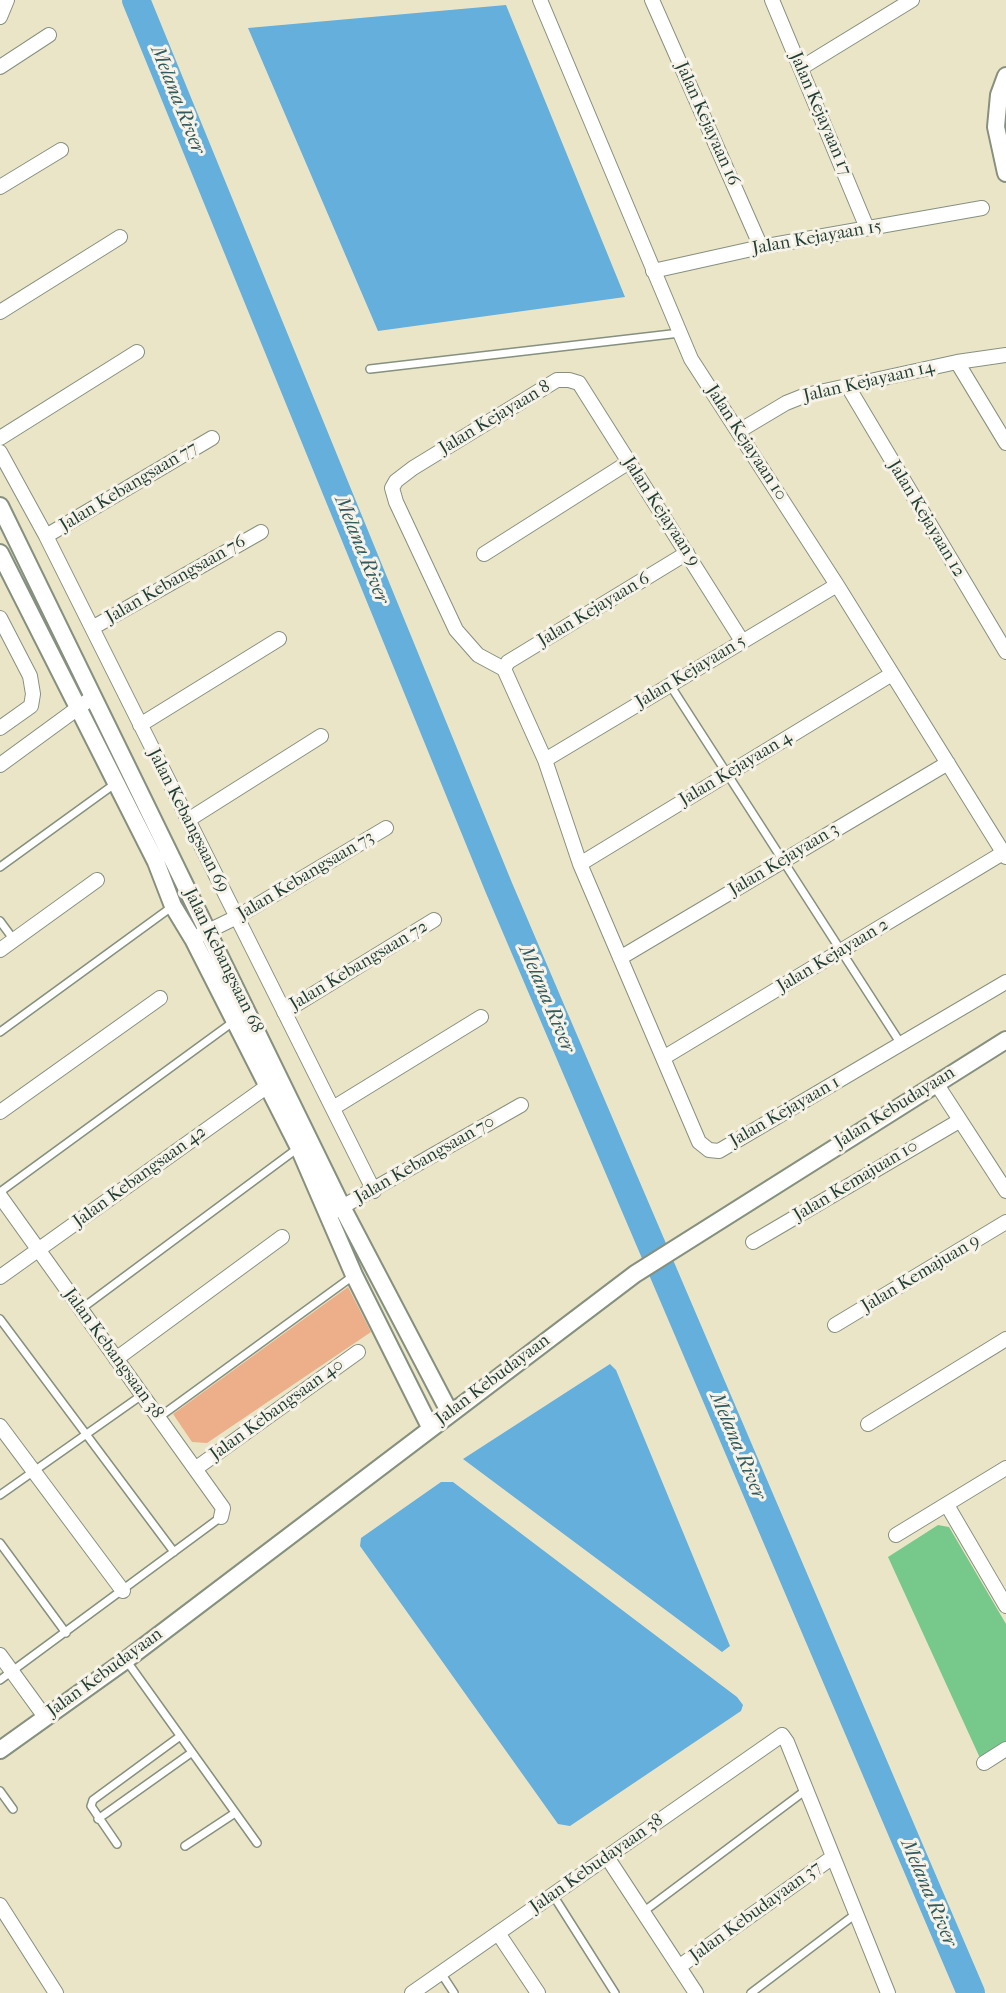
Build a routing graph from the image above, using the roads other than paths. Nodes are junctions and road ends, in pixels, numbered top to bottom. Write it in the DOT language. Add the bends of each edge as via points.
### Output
graph roads {
  1 [pos="7,0"];
  2 [pos="540,0"];
  3 [pos="652,0"];
  4 [pos="772,0"];
  5 [pos="912,0"];
  6 [pos="0,16"];
  7 [pos="50,35"];
  8 [pos="0,67"];
  9 [pos="801,68"];
  10 [pos="1006,76"];
  11 [pos="61,150"];
  12 [pos="1006,173"];
  13 [pos="0,187"];
  14 [pos="982,208"];
  15 [pos="867,228"];
  16 [pos="120,237"];
  17 [pos="761,247"];
  18 [pos="653,271"];
  19 [pos="0,312"];
  20 [pos="680,333"];
  21 [pos="137,352"];
  22 [pos="1006,355"];
  23 [pos="957,362"];
  24 [pos="370,369"];
  25 [pos="579,383"];
  26 [pos="847,385"];
  27 [pos="739,431"];
  28 [pos="0,438"];
  29 [pos="212,438"];
  30 [pos="1006,443"];
  31 [pos="0,452"];
  32 [pos="629,462"];
  33 [pos="0,506"];
  34 [pos="261,532"];
  35 [pos="46,537"];
  36 [pos="0,553"];
  37 [pos="687,553"];
  38 [pos="484,554"];
  39 [pos="837,585"];
  40 [pos="0,618"];
  41 [pos="92,628"];
  42 [pos="279,639"];
  43 [pos="742,641"];
  44 [pos="1006,652"];
  45 [pos="504,669"];
  46 [pos="892,674"];
  47 [pos="669,684"];
  48 [pos="93,697"];
  49 [pos="77,709"];
  50 [pos="140,724"];
  51 [pos="0,728"];
  52 [pos="321,736"];
  53 [pos="545,760"];
  54 [pos="948,763"];
  55 [pos="0,765"];
  56 [pos="728,775"];
  57 [pos="116,783"];
  58 [pos="188,820"];
  59 [pos="386,828"];
  60 [pos="1005,855"];
  61 [pos="783,861"];
  62 [pos="580,864"];
  63 [pos="0,867"];
  64 [pos="97,880"];
  65 [pos="173,906"];
  66 [pos="237,917"];
  67 [pos="434,920"];
  68 [pos="0,921"];
  69 [pos="200,935"];
  70 [pos="14,940"];
  71 [pos="0,950"];
  72 [pos="841,951"];
  73 [pos="620,958"];
  74 [pos="1006,982"];
  75 [pos="160,998"];
  76 [pos="284,1012"];
  77 [pos="481,1017"];
  78 [pos="235,1020"];
  79 [pos="0,1032"];
  80 [pos="1006,1040"];
  81 [pos="901,1044"];
  82 [pos="663,1058"];
  83 [pos="274,1082"];
  84 [pos="936,1083"];
  85 [pos="521,1105"];
  86 [pos="333,1108"];
  87 [pos="0,1112"];
  88 [pos="959,1120"];
  89 [pos="299,1148"];
  90 [pos="374,1191"];
  91 [pos="1006,1191"];
  92 [pos="0,1194"];
  93 [pos="336,1211"];
  94 [pos="1006,1222"];
  95 [pos="282,1237"];
  96 [pos="753,1242"];
  97 [pos="39,1251"];
  98 [pos="354,1275"];
  99 [pos="0,1277"];
  100 [pos="81,1309"];
  101 [pos="0,1319"];
  102 [pos="835,1325"];
  103 [pos="1006,1339"];
  104 [pos="358,1352"];
  105 [pos="117,1359"];
  106 [pos="142,1395"];
  107 [pos="450,1413"];
  108 [pos="158,1418"];
  109 [pos="868,1424"];
  110 [pos="0,1426"];
  111 [pos="430,1427"];
  112 [pos="88,1433"];
  113 [pos="1006,1468"];
  114 [pos="195,1469"];
  115 [pos="34,1471"];
  116 [pos="0,1495"];
  117 [pos="947,1505"];
  118 [pos="222,1515"];
  119 [pos="896,1535"];
  120 [pos="0,1544"];
  121 [pos="174,1552"];
  122 [pos="123,1591"];
  123 [pos="1006,1606"];
  124 [pos="66,1633"];
  125 [pos="0,1654"];
  126 [pos="126,1660"];
  127 [pos="13,1673"];
  128 [pos="0,1680"];
  129 [pos="45,1717"];
  130 [pos="179,1737"];
  131 [pos="1006,1749"];
  132 [pos="0,1750"];
  133 [pos="191,1753"];
  134 [pos="984,1763"];
  135 [pos="806,1790"];
  136 [pos="0,1791"];
  137 [pos="13,1809"];
  138 [pos="235,1813"];
  139 [pos="98,1819"];
  140 [pos="256,1843"];
  141 [pos="117,1844"];
  142 [pos="185,1846"];
  143 [pos="607,1857"];
  144 [pos="833,1857"];
  145 [pos="553,1894"];
  146 [pos="0,1905"];
  147 [pos="643,1912"];
  148 [pos="857,1913"];
  149 [pos="498,1933"];
  150 [pos="680,1966"];
  151 [pos="441,1973"];
  152 [pos="882,1990"];
  153 [pos="56,1993"];
  154 [pos="412,1993"];
  155 [pos="454,1993"];
  156 [pos="538,1993"];
  157 [pos="615,1993"];
  158 [pos="696,1993"];
  159 [pos="751,1993"];
  1 -- 6 [label="street"];
  2 -- 18 [label="street, Jalan Kejayaan 10"];
  3 -- 17 [label="street, Jalan Kejayaan 16"];
  4 -- 9 [label="street, Jalan Kejayaan 17"];
  5 -- 9 [label="street"];
  7 -- 8 [label="street"];
  9 -- 15 [label="street, Jalan Kejayaan 17"];
  10 -- 12 [label="street" via="999,95 996,127"];
  11 -- 13 [label="street"];
  14 -- 15 [label="street, Jalan Kejayaan 15"];
  15 -- 17 [label="street, Jalan Kejayaan 15"];
  16 -- 19 [label="street"];
  17 -- 18 [label="street, Jalan Kejayaan 15"];
  18 -- 20 [label="street, Jalan Kejayaan 10"];
  20 -- 24 [label="lane"];
  20 -- 27 [label="street, Jalan Kejayaan 10" via="691,359"];
  21 -- 28 [label="street"];
  22 -- 23 [label="street, Jalan Kejayaan 14"];
  23 -- 26 [label="street, Jalan Kejayaan 14"];
  23 -- 30 [label="street"];
  25 -- 32 [label="street, Jalan Kejayaan 9"];
  25 -- 45 [label="street, Jalan Kejayaan 8" via="557,380 413,468 392,488 456,630 478,655"];
  26 -- 27 [label="street, Jalan Kejayaan 14" via="786,403"];
  26 -- 44 [label="street, Jalan Kejayaan 12"];
  27 -- 39 [label="street, Jalan Kejayaan 10"];
  29 -- 35 [label="street, Jalan Kebangsaan 77"];
  31 -- 35 [label="street, Jalan Kebangsaan 69"];
  32 -- 37 [label="street, Jalan Kejayaan 9"];
  32 -- 38 [label="street"];
  33 -- 48 [label="street, Jalan Kebangsaan 68"];
  34 -- 41 [label="street, Jalan Kebangsaan 76"];
  35 -- 41 [label="street, Jalan Kebangsaan 69"];
  36 -- 49 [label="street, Jalan Kebangsaan 68"];
  37 -- 43 [label="street, Jalan Kejayaan 9"];
  37 -- 45 [label="street, Jalan Kejayaan 6" via="508,662"];
  39 -- 43 [label="street, Jalan Kejayaan 5"];
  39 -- 46 [label="street, Jalan Kejayaan 10"];
  40 -- 51 [label="street" via="30,676 33,694 31,706"];
  41 -- 50 [label="street, Jalan Kebangsaan 69"];
  42 -- 50 [label="street"];
  43 -- 47 [label="street, Jalan Kejayaan 5"];
  45 -- 53 [label="street"];
  46 -- 54 [label="street, Jalan Kejayaan 10"];
  46 -- 56 [label="street, Jalan Kejayaan 4"];
  47 -- 53 [label="street, Jalan Kejayaan 5"];
  47 -- 56 [label="lane"];
  48 -- 49 [label="street"];
  48 -- 69 [label="street, Jalan Kebangsaan 68"];
  49 -- 55 [label="street"];
  49 -- 57 [label="street, Jalan Kebangsaan 68"];
  50 -- 58 [label="street, Jalan Kebangsaan 69"];
  52 -- 58 [label="street"];
  53 -- 62 [label="street, Jalan Kejayaan 1"];
  54 -- 60 [label="street, Jalan Kejayaan 10"];
  54 -- 61 [label="street, Jalan Kejayaan 3"];
  56 -- 61 [label="lane"];
  56 -- 62 [label="street, Jalan Kejayaan 4"];
  57 -- 63 [label="lane"];
  57 -- 65 [label="street, Jalan Kebangsaan 68" via="156,862"];
  58 -- 66 [label="street, Jalan Kebangsaan 69"];
  59 -- 66 [label="street, Jalan Kebangsaan 73"];
  60 -- 72 [label="street, Jalan Kejayaan 2"];
  61 -- 72 [label="lane"];
  61 -- 73 [label="street, Jalan Kejayaan 3"];
  62 -- 73 [label="street, Jalan Kejayaan 1"];
  64 -- 70 [label="street"];
  65 -- 69 [label="street, Jalan Kebangsaan 68"];
  65 -- 79 [label="lane"];
  66 -- 69 [label="street, Jalan Kebangsaan 73"];
  66 -- 76 [label="street, Jalan Kebangsaan 69"];
  67 -- 76 [label="street, Jalan Kebangsaan 72"];
  68 -- 70 [label="lane"];
  69 -- 78 [label="street, Jalan Kebangsaan 68"];
  69 -- 83 [label="street, Jalan Kebangsaan 68"];
  70 -- 71 [label="street"];
  72 -- 81 [label="lane"];
  72 -- 82 [label="street, Jalan Kejayaan 2"];
  73 -- 82 [label="street, Jalan Kejayaan 1"];
  74 -- 81 [label="street, Jalan Kejayaan 1"];
  75 -- 87 [label="street"];
  76 -- 86 [label="street, Jalan Kebangsaan 69"];
  77 -- 86 [label="street"];
  78 -- 83 [label="street, Jalan Kebangsaan 68"];
  78 -- 92 [label="lane"];
  80 -- 84 [label="street, Jalan Kebudayaan"];
  81 -- 82 [label="street, Jalan Kejayaan 1" via="719,1151 709,1150 699,1142"];
  83 -- 89 [label="street, Jalan Kebangsaan 68"];
  83 -- 93 [label="street, Jalan Kebangsaan 68"];
  83 -- 97 [label="street, Jalan Kebangsaan 42"];
  84 -- 88 [label="street"];
  84 -- 107 [label="street, Jalan Kebudayaan" via="635,1274"];
  85 -- 90 [label="street, Jalan Kebangsaan 70"];
  86 -- 90 [label="street, Jalan Kebangsaan 69"];
  88 -- 91 [label="street"];
  88 -- 96 [label="street, Jalan Kemajuan 10"];
  89 -- 93 [label="street, Jalan Kebangsaan 68"];
  89 -- 100 [label="lane"];
  90 -- 93 [label="street, Jalan Kebangsaan 70"];
  92 -- 97 [label="street, Jalan Kebangsaan 38"];
  93 -- 98 [label="street, Jalan Kebangsaan 68"];
  93 -- 107 [label="street, Jalan Kebangsaan 68"];
  94 -- 102 [label="street, Jalan Kemajuan 9"];
  95 -- 105 [label="street"];
  97 -- 99 [label="street, Jalan Kebangsaan 42"];
  97 -- 100 [label="street, Jalan Kebangsaan 38"];
  98 -- 108 [label="lane"];
  98 -- 111 [label="street, Jalan Kebangsaan 68"];
  100 -- 105 [label="street, Jalan Kebangsaan 38"];
  101 -- 112 [label="lane"];
  103 -- 109 [label="street"];
  104 -- 114 [label="street, Jalan Kebangsaan 40"];
  105 -- 106 [label="street, Jalan Kebangsaan 38"];
  106 -- 108 [label="street, Jalan Kebangsaan 38"];
  106 -- 112 [label="lane"];
  107 -- 111 [label="street, Jalan Kebudayaan"];
  108 -- 114 [label="street, Jalan Kebangsaan 38"];
  110 -- 115 [label="street"];
  111 -- 126 [label="street, Jalan Kebudayaan"];
  112 -- 115 [label="lane"];
  112 -- 121 [label="lane"];
  113 -- 117 [label="street"];
  114 -- 118 [label="street, Jalan Kebangsaan 38" via="223,1508"];
  115 -- 116 [label="lane"];
  115 -- 122 [label="street"];
  117 -- 119 [label="street"];
  117 -- 123 [label="street"];
  118 -- 121 [label="lane"];
  120 -- 124 [label="lane"];
  121 -- 122 [label="lane"];
  122 -- 124 [label="lane"];
  124 -- 127 [label="lane"];
  125 -- 127 [label="street"];
  126 -- 129 [label="street, Jalan Kebudayaan"];
  126 -- 130 [label="lane"];
  127 -- 128 [label="lane"];
  127 -- 129 [label="street"];
  129 -- 132 [label="street, Jalan Kebudayaan"];
  130 -- 133 [label="lane"];
  130 -- 139 [label="lane" via="93,1800 91,1806"];
  131 -- 134 [label="street"];
  133 -- 138 [label="lane"];
  133 -- 139 [label="lane"];
  135 -- 143 [label="street, Jalan Kebudayaan 38" via="782,1735"];
  135 -- 144 [label="street"];
  135 -- 147 [label="lane"];
  136 -- 137 [label="lane"];
  138 -- 140 [label="lane"];
  138 -- 142 [label="lane"];
  139 -- 141 [label="lane"];
  143 -- 145 [label="street, Jalan Kebudayaan 38"];
  143 -- 147 [label="street"];
  144 -- 148 [label="street"];
  144 -- 150 [label="street, Jalan Kebudayaan 37"];
  145 -- 149 [label="street, Jalan Kebudayaan 38"];
  145 -- 157 [label="lane"];
  146 -- 153 [label="street"];
  147 -- 150 [label="street"];
  148 -- 152 [label="street"];
  148 -- 159 [label="lane"];
  149 -- 151 [label="street, Jalan Kebudayaan 38"];
  149 -- 156 [label="street"];
  150 -- 158 [label="street"];
  151 -- 154 [label="street, Jalan Kebudayaan 38"];
  151 -- 155 [label="lane"];
}
